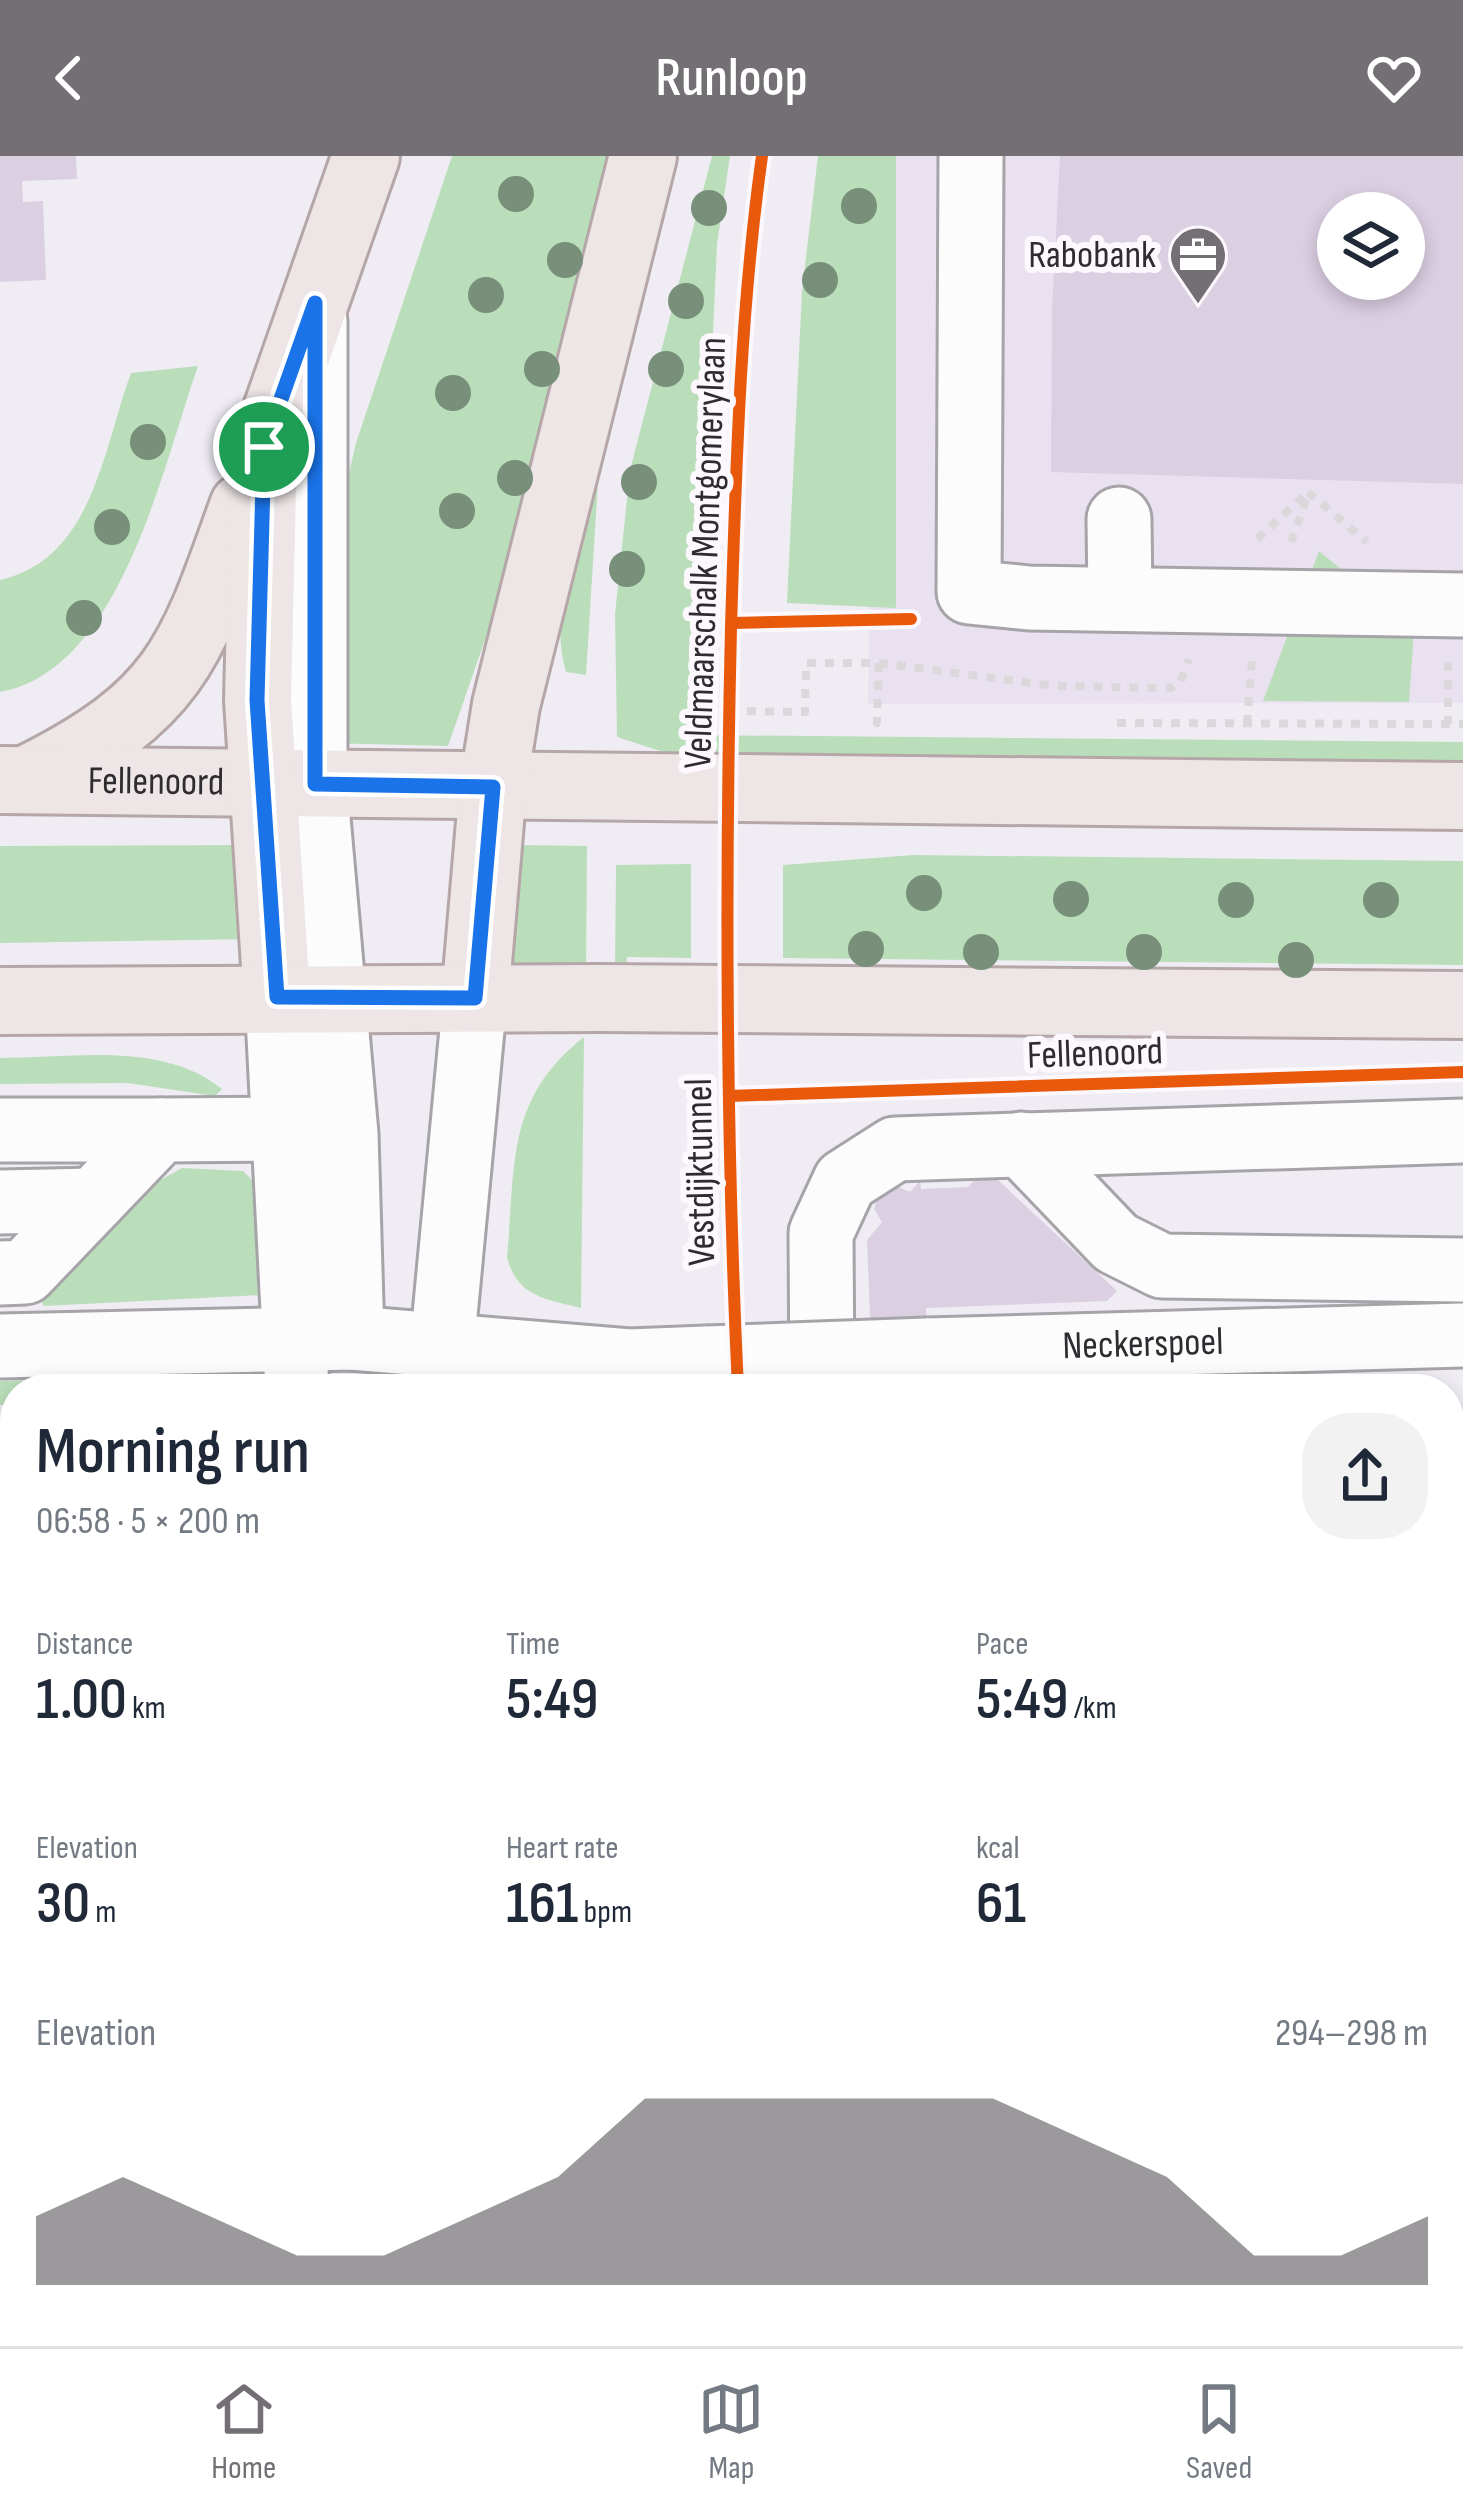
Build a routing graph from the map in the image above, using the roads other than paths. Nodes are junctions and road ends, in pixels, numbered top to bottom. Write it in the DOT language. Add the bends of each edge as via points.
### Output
graph roads {
  1 [pos="365,156"];
  2 [pos="643,156"];
  3 [pos="971,156"];
  4 [pos="315,303"];
  5 [pos="264,447"];
  6 [pos="1119,519"];
  7 [pos="1120,599"];
  8 [pos="1456,630"];
  9 [pos="14,780"];
  10 [pos="288,783"];
  11 [pos="493,787"];
  12 [pos="1463,796"];
  13 [pos="304,998"];
  14 [pos="475,998"];
  15 [pos="0,1001"];
  16 [pos="1463,1005"];
  17 [pos="0,1130"];
  18 [pos="161,1130"];
  19 [pos="285,1130"];
  20 [pos="1463,1131"];
  21 [pos="1021,1144"];
  22 [pos="94,1200"];
  23 [pos="0,1202"];
  24 [pos="1463,1270"];
  25 [pos="0,1273"];
  26 [pos="1463,1336"];
  27 [pos="0,1346"];
  28 [pos="315,1356"];
  29 [pos="440,1365"];
  30 [pos="591,1374"];
  31 [pos="614,1374"];
  32 [pos="822,1374"];
  1 -- 4 [label="main road"];
  2 -- 11 [label="main road" via="533,584"];
  3 -- 7 [label="street" via="969,592"];
  4 -- 5 [label="main road"];
  4 -- 10 [label="street"];
  5 -- 9 [label="main road" via="214,589 163,688 101,743"];
  5 -- 10 [label="main road" via="257,661"];
  6 -- 7 [label="street"];
  7 -- 8 [label="street"];
  9 -- 10 [label="main road, Fellenoord"];
  10 -- 11 [label="main road, Fellenoord"];
  10 -- 13 [label="main road"];
  11 -- 12 [label="main road, Fellenoord"];
  11 -- 14 [label="main road"];
  13 -- 14 [label="main road, Fellenoord"];
  13 -- 15 [label="main road, Fellenoord"];
  13 -- 19 [label="street"];
  13 -- 28 [label="street" via="346,1134"];
  14 -- 16 [label="main road, Fellenoord"];
  14 -- 29 [label="street"];
  17 -- 18 [label="street"];
  18 -- 19 [label="street"];
  18 -- 22 [label="street"];
  19 -- 28 [label="street"];
  20 -- 21 [label="street"];
  21 -- 24 [label="street, Neckerspoel" via="1116,1243 1162,1266"];
  21 -- 32 [label="street" via="895,1149 845,1181 821,1233"];
  22 -- 23 [label="street"];
  22 -- 25 [label="street" via="26,1273"];
  26 -- 31 [label="street, Neckerspoel, bridge" via="707,1358"];
  27 -- 28 [label="street"];
  28 -- 29 [label="street, Neckerspoel"];
  29 -- 30 [label="street, Neckerspoel"];
}
